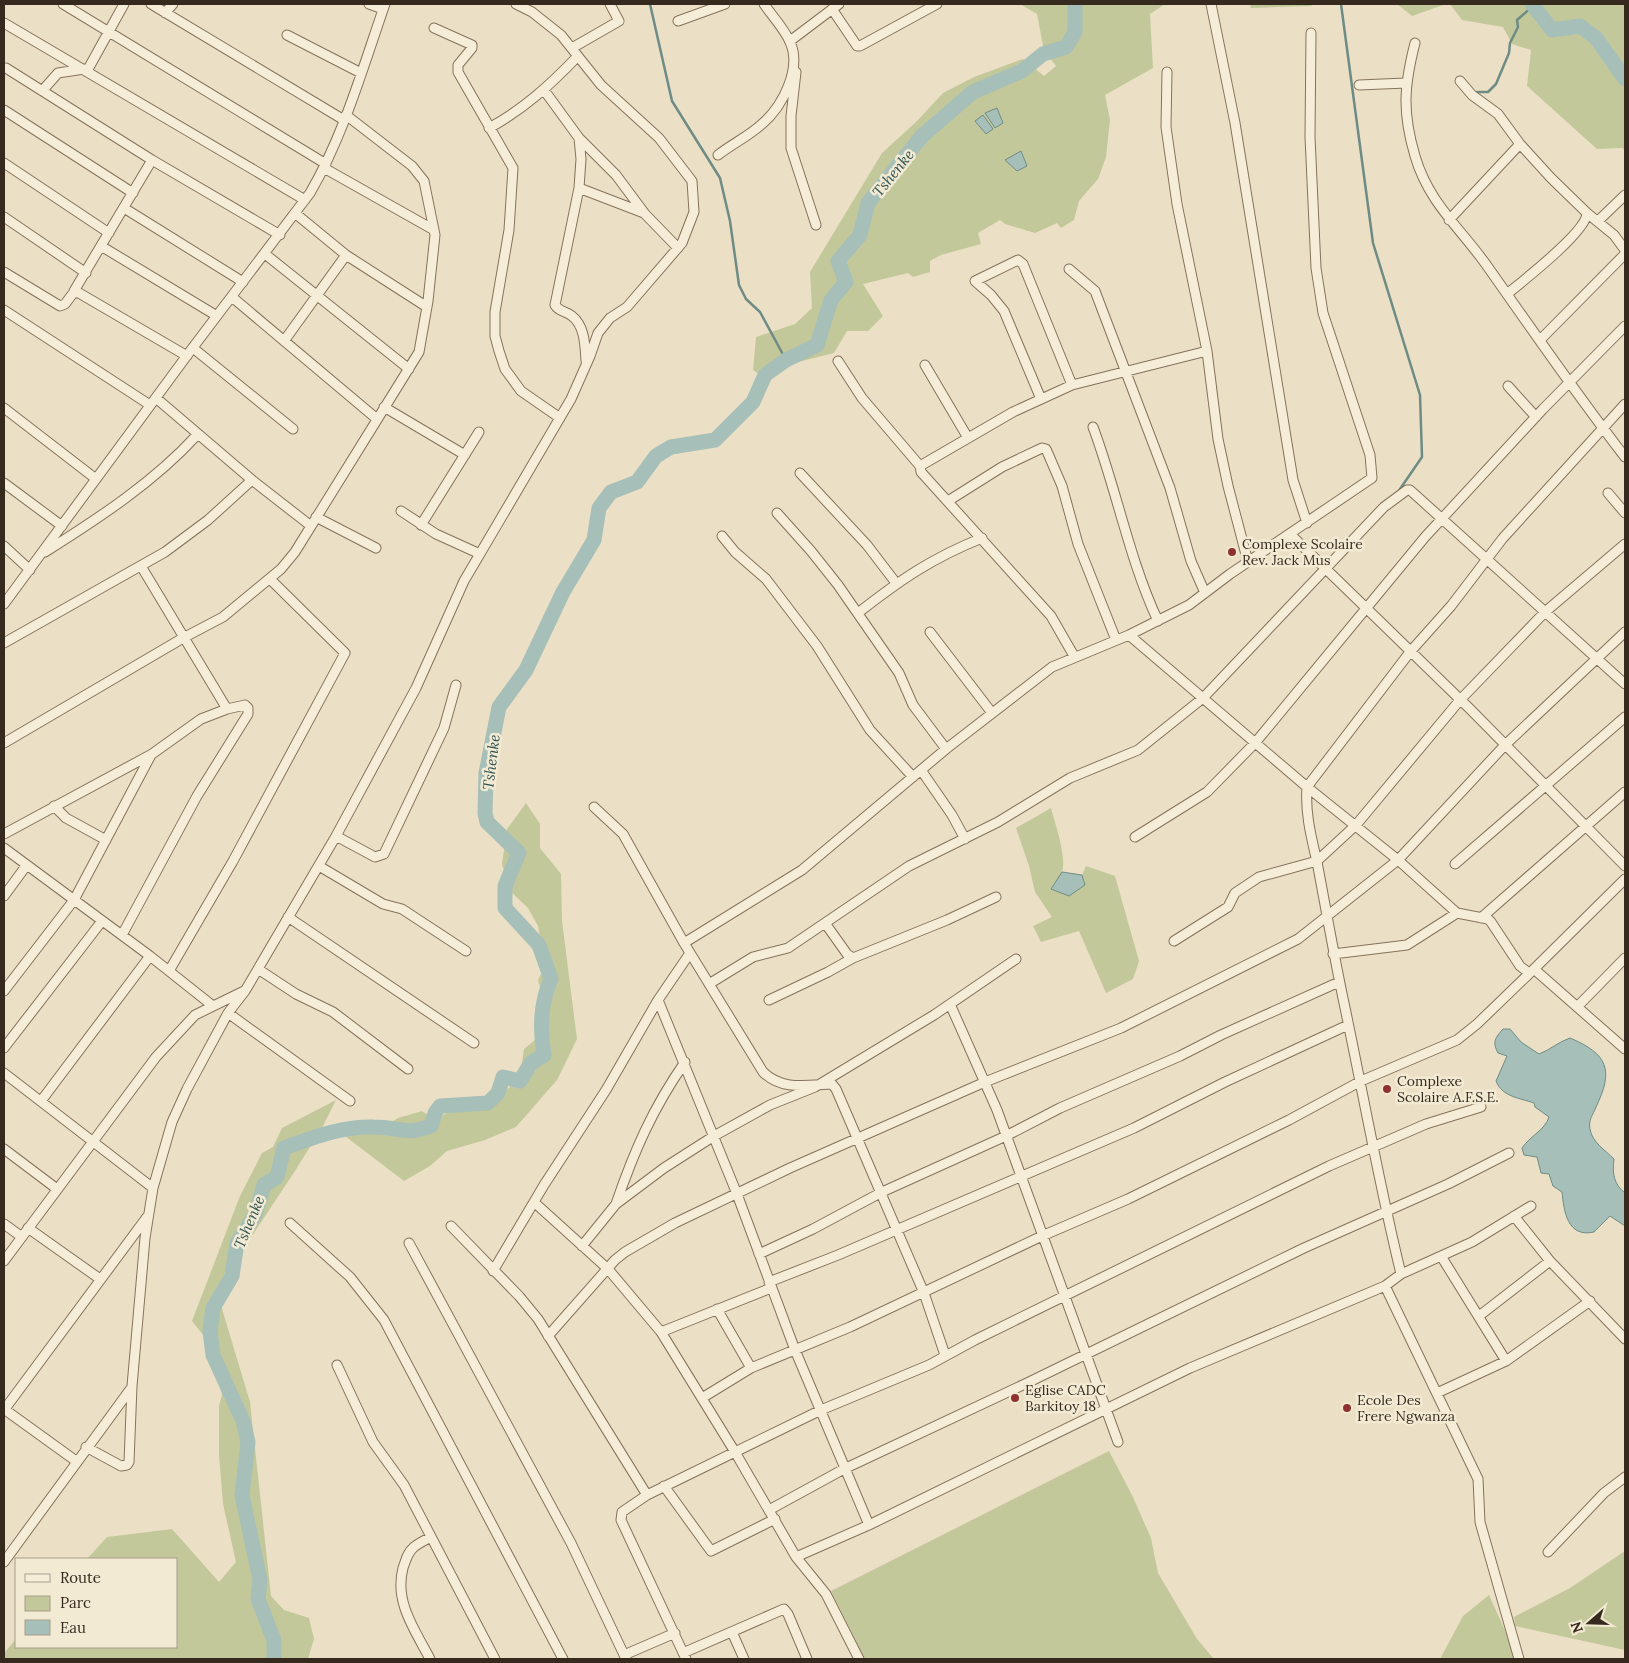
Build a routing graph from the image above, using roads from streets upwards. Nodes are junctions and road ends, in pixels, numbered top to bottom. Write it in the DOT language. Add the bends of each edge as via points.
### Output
graph roads {
  1 [pos="63,4"];
  2 [pos="124,4"];
  3 [pos="152,4"];
  4 [pos="174,4"];
  5 [pos="369,4"];
  6 [pos="516,4"];
  7 [pos="610,4"];
  8 [pos="725,4"];
  9 [pos="764,4"];
  10 [pos="937,4"];
  11 [pos="1211,4"];
  12 [pos="836,5"];
  13 [pos="384,7"];
  14 [pos="165,13"];
  15 [pos="678,21"];
  16 [pos="4,23"];
  17 [pos="434,28"];
  18 [pos="109,33"];
  19 [pos="1311,33"];
  20 [pos="287,35"];
  21 [pos="790,41"];
  22 [pos="1415,43"];
  23 [pos="572,48"];
  24 [pos="794,55"];
  25 [pos="578,56"];
  26 [pos="6,68"];
  27 [pos="86,70"];
  28 [pos="1167,72"];
  29 [pos="361,73"];
  30 [pos="1460,81"];
  31 [pos="1359,84"];
  32 [pos="1406,84"];
  33 [pos="544,90"];
  34 [pos="42,91"];
  35 [pos="4,110"];
  36 [pos="345,118"];
  37 [pos="489,128"];
  38 [pos="579,138"];
  39 [pos="1520,144"];
  40 [pos="718,155"];
  41 [pos="152,160"];
  42 [pos="4,163"];
  43 [pos="325,166"];
  44 [pos="579,188"];
  45 [pos="133,193"];
  46 [pos="1625,194"];
  47 [pos="305,200"];
  48 [pos="124,208"];
  49 [pos="1587,213"];
  50 [pos="296,214"];
  51 [pos="645,214"];
  52 [pos="4,216"];
  53 [pos="1449,220"];
  54 [pos="1598,221"];
  55 [pos="816,225"];
  56 [pos="434,230"];
  57 [pos="109,232"];
  58 [pos="280,235"];
  59 [pos="101,246"];
  60 [pos="678,248"];
  61 [pos="1625,250"];
  62 [pos="265,254"];
  63 [pos="1625,254"];
  64 [pos="346,255"];
  65 [pos="1069,269"];
  66 [pos="4,272"];
  67 [pos="86,273"];
  68 [pos="243,282"];
  69 [pos="74,291"];
  70 [pos="1507,294"];
  71 [pos="316,296"];
  72 [pos="232,297"];
  73 [pos="427,307"];
  74 [pos="4,310"];
  75 [pos="217,316"];
  76 [pos="1625,326"];
  77 [pos="1540,340"];
  78 [pos="284,341"];
  79 [pos="193,348"];
  80 [pos="1207,351"];
  81 [pos="186,356"];
  82 [pos="838,361"];
  83 [pos="586,365"];
  84 [pos="925,365"];
  85 [pos="408,369"];
  86 [pos="1125,372"];
  87 [pos="1571,384"];
  88 [pos="1072,385"];
  89 [pos="1508,386"];
  90 [pos="156,398"];
  91 [pos="1041,399"];
  92 [pos="1625,404"];
  93 [pos="150,405"];
  94 [pos="384,407"];
  95 [pos="4,408"];
  96 [pos="1536,417"];
  97 [pos="560,418"];
  98 [pos="377,419"];
  99 [pos="1093,427"];
  100 [pos="293,429"];
  101 [pos="1604,430"];
  102 [pos="479,432"];
  103 [pos="197,435"];
  104 [pos="968,438"];
  105 [pos="465,455"];
  106 [pos="1625,457"];
  107 [pos="920,466"];
  108 [pos="800,473"];
  109 [pos="96,479"];
  110 [pos="252,480"];
  111 [pos="4,482"];
  112 [pos="1608,493"];
  113 [pos="948,501"];
  114 [pos="401,511"];
  115 [pos="777,513"];
  116 [pos="1625,513"];
  117 [pos="316,517"];
  118 [pos="1441,520"];
  119 [pos="1307,523"];
  120 [pos="421,525"];
  121 [pos="62,526"];
  122 [pos="311,526"];
  123 [pos="1290,534"];
  124 [pos="722,536"];
  125 [pos="982,538"];
  126 [pos="1625,544"];
  127 [pos="4,546"];
  128 [pos="376,548"];
  129 [pos="480,554"];
  130 [pos="40,555"];
  131 [pos="1487,559"];
  132 [pos="1248,562"];
  133 [pos="141,566"];
  134 [pos="30,570"];
  135 [pos="1325,570"];
  136 [pos="270,579"];
  137 [pos="896,583"];
  138 [pos="1205,593"];
  139 [pos="4,604"];
  140 [pos="1365,609"];
  141 [pos="1545,612"];
  142 [pos="858,613"];
  143 [pos="1158,621"];
  144 [pos="930,632"];
  145 [pos="1625,632"];
  146 [pos="1129,635"];
  147 [pos="183,638"];
  148 [pos="1116,640"];
  149 [pos="4,643"];
  150 [pos="1410,652"];
  151 [pos="1074,656"];
  152 [pos="1596,657"];
  153 [pos="1625,684"];
  154 [pos="456,685"];
  155 [pos="1203,698"];
  156 [pos="1460,700"];
  157 [pos="228,709"];
  158 [pos="992,713"];
  159 [pos="1625,717"];
  160 [pos="1255,742"];
  161 [pos="4,743"];
  162 [pos="1505,745"];
  163 [pos="946,749"];
  164 [pos="152,754"];
  165 [pos="921,770"];
  166 [pos="913,777"];
  167 [pos="1546,786"];
  168 [pos="1307,787"];
  169 [pos="1625,792"];
  170 [pos="54,806"];
  171 [pos="594,807"];
  172 [pos="1356,825"];
  173 [pos="1587,827"];
  174 [pos="4,834"];
  175 [pos="336,836"];
  176 [pos="1135,837"];
  177 [pos="965,839"];
  178 [pos="106,840"];
  179 [pos="4,848"];
  180 [pos="1398,860"];
  181 [pos="1316,861"];
  182 [pos="1455,864"];
  183 [pos="26,866"];
  184 [pos="319,866"];
  185 [pos="1625,866"];
  186 [pos="1625,879"];
  187 [pos="4,896"];
  188 [pos="996,897"];
  189 [pos="74,900"];
  190 [pos="1457,913"];
  191 [pos="288,917"];
  192 [pos="1326,918"];
  193 [pos="1481,918"];
  194 [pos="102,921"];
  195 [pos="825,923"];
  196 [pos="122,935"];
  197 [pos="1174,941"];
  198 [pos="684,943"];
  199 [pos="466,952"];
  200 [pos="690,953"];
  201 [pos="1333,954"];
  202 [pos="150,956"];
  203 [pos="853,958"];
  204 [pos="1625,958"];
  205 [pos="1016,959"];
  206 [pos="258,969"];
  207 [pos="169,971"];
  208 [pos="1531,971"];
  209 [pos="1339,982"];
  210 [pos="710,984"];
  211 [pos="4,991"];
  212 [pos="245,991"];
  213 [pos="658,1000"];
  214 [pos="769,1000"];
  215 [pos="950,1004"];
  216 [pos="213,1006"];
  217 [pos="1577,1007"];
  218 [pos="228,1013"];
  219 [pos="1348,1024"];
  220 [pos="474,1043"];
  221 [pos="1624,1045"];
  222 [pos="4,1048"];
  223 [pos="685,1062"];
  224 [pos="408,1069"];
  225 [pos="4,1072"];
  226 [pos="1361,1081"];
  227 [pos="985,1082"];
  228 [pos="815,1087"];
  229 [pos="41,1101"];
  230 [pos="350,1101"];
  231 [pos="1481,1107"];
  232 [pos="714,1136"];
  233 [pos="1006,1136"];
  234 [pos="859,1138"];
  235 [pos="92,1141"];
  236 [pos="1374,1147"];
  237 [pos="4,1149"];
  238 [pos="1509,1153"];
  239 [pos="1021,1175"];
  240 [pos="153,1188"];
  241 [pos="57,1189"];
  242 [pos="882,1192"];
  243 [pos="737,1194"];
  244 [pos="534,1203"];
  245 [pos="616,1204"];
  246 [pos="1531,1206"];
  247 [pos="1386,1212"];
  248 [pos="1514,1216"];
  249 [pos="147,1217"];
  250 [pos="290,1223"];
  251 [pos="4,1224"];
  252 [pos="451,1226"];
  253 [pos="28,1228"];
  254 [pos="898,1228"];
  255 [pos="22,1236"];
  256 [pos="1042,1236"];
  257 [pos="410,1243"];
  258 [pos="582,1246"];
  259 [pos="759,1254"];
  260 [pos="1441,1256"];
  261 [pos="4,1261"];
  262 [pos="1550,1261"];
  263 [pos="608,1269"];
  264 [pos="493,1271"];
  265 [pos="1401,1274"];
  266 [pos="100,1280"];
  267 [pos="770,1285"];
  268 [pos="1385,1286"];
  269 [pos="924,1293"];
  270 [pos="1064,1298"];
  271 [pos="1590,1302"];
  272 [pos="717,1309"];
  273 [pos="1479,1316"];
  274 [pos="661,1332"];
  275 [pos="548,1336"];
  276 [pos="1625,1340"];
  277 [pos="794,1350"];
  278 [pos="1087,1354"];
  279 [pos="945,1355"];
  280 [pos="1506,1361"];
  281 [pos="337,1365"];
  282 [pos="751,1368"];
  283 [pos="132,1386"];
  284 [pos="1437,1393"];
  285 [pos="702,1398"];
  286 [pos="4,1409"];
  287 [pos="1106,1409"];
  288 [pos="821,1410"];
  289 [pos="1118,1442"];
  290 [pos="86,1447"];
  291 [pos="735,1452"];
  292 [pos="76,1461"];
  293 [pos="844,1469"];
  294 [pos="1625,1477"];
  295 [pos="664,1486"];
  296 [pos="647,1495"];
  297 [pos="769,1510"];
  298 [pos="775,1519"];
  299 [pos="869,1525"];
  300 [pos="431,1537"];
  301 [pos="1548,1552"];
  302 [pos="796,1557"];
  303 [pos="4,1562"];
  304 [pos="732,1632"];
  305 [pos="675,1633"];
  306 [pos="684,1656"];
  307 [pos="625,1657"];
  308 [pos="430,1659"];
  309 [pos="495,1659"];
  310 [pos="563,1659"];
  311 [pos="744,1659"];
  312 [pos="807,1659"];
  313 [pos="859,1659"];
  314 [pos="1519,1659"];
  1 -- 18 [label="street"];
  2 -- 18 [label="street"];
  3 -- 14 [label="street"];
  4 -- 14 [label="street"];
  5 -- 13 [label="street"];
  6 -- 23 [label="street" via="532,12"];
  7 -- 23 [label="street" via="619,21"];
  8 -- 15 [label="street"];
  9 -- 21 [label="street"];
  10 -- 12 [label="street" via="860,46 857,46"];
  11 -- 119 [label="street" via="1235,123 1292,480"];
  12 -- 21 [label="street"];
  13 -- 29 [label="street"];
  14 -- 36 [label="street"];
  16 -- 27 [label="street"];
  17 -- 37 [label="street" via="472,45 458,65 458,72"];
  18 -- 27 [label="street"];
  18 -- 43 [label="street"];
  19 -- 119 [label="street" via="1310,137 1316,268 1323,313 1370,455 1373,474 1364,485"];
  20 -- 29 [label="street"];
  21 -- 24 [label="street"];
  22 -- 32 [label="street"];
  23 -- 25 [label="street"];
  24 -- 40 [label="street" via="789,83 773,112 762,124"];
  24 -- 55 [label="street" via="796,72 791,148"];
  25 -- 33 [label="street"];
  25 -- 60 [label="street" via="601,85 659,138 692,181 694,212"];
  26 -- 34 [label="street"];
  27 -- 34 [label="street" via="58,74"];
  27 -- 47 [label="street"];
  28 -- 80 [label="street" via="1166,127 1179,214"];
  29 -- 36 [label="street"];
  30 -- 39 [label="street" via="1472,95 1498,114"];
  31 -- 32 [label="street"];
  32 -- 53 [label="street" via="1407,114 1415,156 1432,196"];
  33 -- 37 [label="street"];
  33 -- 38 [label="street"];
  34 -- 41 [label="street"];
  35 -- 45 [label="street"];
  36 -- 43 [label="street"];
  36 -- 56 [label="street" via="412,166 424,181"];
  37 -- 97 [label="street" via="513,168 509,230 495,336 512,381"];
  38 -- 44 [label="street"];
  38 -- 51 [label="street" via="616,174"];
  39 -- 49 [label="street"];
  39 -- 53 [label="street"];
  41 -- 45 [label="street"];
  41 -- 58 [label="street"];
  42 -- 57 [label="street"];
  43 -- 47 [label="street"];
  43 -- 56 [label="street"];
  44 -- 51 [label="street"];
  44 -- 83 [label="street" via="555,305 573,316 580,326"];
  45 -- 48 [label="street"];
  46 -- 54 [label="street"];
  47 -- 50 [label="street"];
  48 -- 57 [label="street"];
  48 -- 68 [label="street"];
  49 -- 54 [label="street"];
  49 -- 70 [label="street" via="1586,219 1566,243"];
  50 -- 58 [label="street"];
  50 -- 64 [label="street"];
  51 -- 60 [label="street"];
  52 -- 67 [label="street"];
  53 -- 70 [label="street"];
  54 -- 61 [label="street"];
  56 -- 73 [label="street"];
  57 -- 59 [label="street"];
  58 -- 62 [label="street"];
  59 -- 67 [label="street"];
  59 -- 75 [label="street"];
  60 -- 83 [label="street" via="627,307 610,318 598,333"];
  62 -- 68 [label="street"];
  62 -- 71 [label="street"];
  63 -- 77 [label="street"];
  64 -- 71 [label="street"];
  64 -- 73 [label="street"];
  65 -- 86 [label="street" via="1095,291"];
  66 -- 69 [label="street" via="60,306"];
  67 -- 69 [label="street"];
  68 -- 72 [label="street"];
  69 -- 81 [label="street"];
  70 -- 77 [label="street"];
  71 -- 78 [label="street"];
  71 -- 85 [label="street"];
  72 -- 75 [label="street"];
  72 -- 78 [label="street"];
  73 -- 85 [label="street" via="419,352"];
  74 -- 93 [label="street"];
  75 -- 79 [label="street"];
  76 -- 87 [label="street"];
  77 -- 87 [label="street"];
  78 -- 98 [label="street"];
  79 -- 81 [label="street"];
  79 -- 100 [label="street"];
  80 -- 86 [label="street"];
  80 -- 132 [label="street" via="1218,438"];
  81 -- 90 [label="street"];
  82 -- 107 [label="street" via="862,398"];
  83 -- 97 [label="street"];
  84 -- 104 [label="street"];
  85 -- 94 [label="street"];
  86 -- 88 [label="street"];
  86 -- 138 [label="street" via="1170,488 1190,561"];
  87 -- 96 [label="street"];
  87 -- 101 [label="street"];
  88 -- 91 [label="street"];
  88 -- 91 [label="street" via="1023,264 1018,260 1011,262 975,281 1004,311"];
  89 -- 96 [label="street"];
  90 -- 93 [label="street"];
  90 -- 103 [label="street"];
  91 -- 104 [label="street"];
  92 -- 101 [label="street"];
  93 -- 109 [label="street"];
  94 -- 98 [label="street"];
  94 -- 105 [label="street"];
  95 -- 109 [label="street"];
  96 -- 118 [label="street"];
  97 -- 129 [label="street"];
  98 -- 117 [label="street"];
  99 -- 143 [label="street" via="1110,474 1139,578"];
  101 -- 106 [label="street"];
  101 -- 131 [label="street" via="1527,510"];
  102 -- 105 [label="street"];
  103 -- 110 [label="street"];
  103 -- 130 [label="street" via="175,459 94,521"];
  104 -- 107 [label="street"];
  105 -- 120 [label="street"];
  107 -- 113 [label="street" via="921,472"];
  108 -- 137 [label="street" via="867,545"];
  109 -- 121 [label="street"];
  110 -- 122 [label="street"];
  110 -- 133 [label="street" via="208,520"];
  111 -- 121 [label="street"];
  112 -- 116 [label="street"];
  113 -- 125 [label="street"];
  113 -- 148 [label="street" via="1002,467 1046,449 1062,486 1078,544"];
  114 -- 120 [label="street"];
  115 -- 142 [label="street" via="811,551"];
  117 -- 122 [label="street"];
  117 -- 128 [label="street"];
  118 -- 131 [label="street"];
  118 -- 135 [label="street" via="1407,490 1384,507"];
  118 -- 140 [label="street"];
  119 -- 123 [label="street"];
  120 -- 129 [label="street"];
  121 -- 130 [label="street"];
  122 -- 136 [label="street" via="295,552"];
  123 -- 132 [label="street"];
  123 -- 135 [label="street"];
  124 -- 166 [label="street" via="766,579 817,646 870,730"];
  125 -- 137 [label="street" via="948,552"];
  125 -- 151 [label="street" via="1051,616"];
  126 -- 141 [label="street"];
  127 -- 134 [label="street"];
  129 -- 175 [label="street" via="464,581 416,688"];
  130 -- 134 [label="street"];
  131 -- 141 [label="street"];
  131 -- 150 [label="street"];
  132 -- 138 [label="street"];
  133 -- 147 [label="street"];
  133 -- 149 [label="street"];
  134 -- 139 [label="street"];
  135 -- 140 [label="street"];
  135 -- 155 [label="street"];
  136 -- 147 [label="street" via="223,618"];
  136 -- 207 [label="street" via="345,653 233,861"];
  137 -- 142 [label="street"];
  138 -- 143 [label="street"];
  140 -- 150 [label="street"];
  140 -- 160 [label="street"];
  141 -- 152 [label="street"];
  141 -- 156 [label="street"];
  142 -- 163 [label="street" via="899,673 915,708"];
  143 -- 146 [label="street"];
  144 -- 158 [label="street"];
  145 -- 152 [label="street"];
  146 -- 148 [label="street"];
  146 -- 155 [label="street"];
  147 -- 157 [label="street"];
  147 -- 161 [label="street"];
  148 -- 151 [label="street"];
  150 -- 156 [label="street"];
  150 -- 168 [label="street"];
  151 -- 158 [label="street" via="1052,667"];
  152 -- 153 [label="street"];
  152 -- 162 [label="street"];
  154 -- 175 [label="street" via="444,728 384,854 375,857"];
  155 -- 160 [label="street"];
  155 -- 177 [label="street" via="1138,750 1070,778"];
  156 -- 162 [label="street"];
  156 -- 172 [label="street"];
  157 -- 164 [label="street" via="201,719"];
  157 -- 196 [label="street" via="245,705 248,714 197,796"];
  158 -- 163 [label="street"];
  159 -- 167 [label="street"];
  160 -- 168 [label="street"];
  160 -- 176 [label="street" via="1207,792"];
  162 -- 167 [label="street"];
  162 -- 180 [label="street"];
  163 -- 165 [label="street"];
  164 -- 170 [label="street"];
  164 -- 178 [label="street"];
  165 -- 166 [label="street"];
  165 -- 177 [label="street"];
  166 -- 198 [label="street" via="802,870"];
  167 -- 173 [label="street"];
  167 -- 182 [label="street"];
  168 -- 172 [label="street"];
  168 -- 181 [label="street" via="1309,832"];
  169 -- 173 [label="street"];
  170 -- 174 [label="street"];
  170 -- 178 [label="street" via="66,818"];
  171 -- 198 [label="street" via="623,834"];
  172 -- 180 [label="street"];
  172 -- 181 [label="street"];
  173 -- 185 [label="street"];
  173 -- 193 [label="street"];
  175 -- 184 [label="street"];
  177 -- 195 [label="street" via="909,866"];
  178 -- 189 [label="street"];
  179 -- 183 [label="street"];
  180 -- 190 [label="street"];
  180 -- 192 [label="street"];
  181 -- 192 [label="street"];
  181 -- 197 [label="street" via="1259,877 1235,892 1228,907"];
  183 -- 187 [label="street"];
  183 -- 189 [label="street"];
  184 -- 191 [label="street"];
  184 -- 199 [label="street" via="383,904 402,909"];
  186 -- 208 [label="street"];
  188 -- 203 [label="street"];
  189 -- 194 [label="street"];
  189 -- 211 [label="street"];
  190 -- 193 [label="street"];
  190 -- 201 [label="street" via="1407,945"];
  191 -- 206 [label="street"];
  191 -- 220 [label="street"];
  192 -- 201 [label="street"];
  192 -- 227 [label="street" via="1298,939 1121,1028"];
  193 -- 208 [label="street" via="1491,922 1520,966"];
  194 -- 196 [label="street"];
  194 -- 222 [label="street"];
  195 -- 203 [label="street"];
  195 -- 210 [label="street" via="788,948 753,957"];
  196 -- 202 [label="street"];
  198 -- 200 [label="street"];
  200 -- 210 [label="street"];
  200 -- 213 [label="street"];
  201 -- 209 [label="street"];
  202 -- 207 [label="street"];
  202 -- 229 [label="street"];
  203 -- 214 [label="street"];
  204 -- 217 [label="street"];
  205 -- 215 [label="street"];
  206 -- 212 [label="street"];
  206 -- 224 [label="street" via="296,994 333,1012"];
  207 -- 216 [label="street"];
  208 -- 217 [label="street"];
  208 -- 226 [label="street" via="1456,1040"];
  209 -- 219 [label="street"];
  209 -- 233 [label="street" via="1060,1108"];
  210 -- 228 [label="street" via="769,1078 784,1085"];
  212 -- 216 [label="street"];
  212 -- 218 [label="street"];
  213 -- 223 [label="street"];
  213 -- 244 [label="street" via="606,1090"];
  215 -- 227 [label="street"];
  215 -- 228 [label="street"];
  216 -- 235 [label="street" via="188,1021"];
  217 -- 221 [label="street"];
  218 -- 230 [label="street"];
  218 -- 240 [label="street" via="172,1122"];
  219 -- 226 [label="street"];
  219 -- 239 [label="street" via="1134,1128"];
  223 -- 232 [label="street"];
  223 -- 245 [label="street" via="640,1137"];
  225 -- 229 [label="street"];
  226 -- 236 [label="street"];
  226 -- 256 [label="street" via="1128,1199"];
  227 -- 233 [label="street"];
  227 -- 234 [label="street"];
  228 -- 232 [label="street" via="781,1100"];
  228 -- 234 [label="street" via="834,1086"];
  229 -- 235 [label="street"];
  231 -- 236 [label="street" via="1426,1124"];
  232 -- 243 [label="street"];
  232 -- 245 [label="street"];
  233 -- 239 [label="street"];
  233 -- 242 [label="street"];
  234 -- 242 [label="street"];
  234 -- 243 [label="street"];
  235 -- 240 [label="street"];
  235 -- 241 [label="street"];
  236 -- 247 [label="street"];
  236 -- 270 [label="street" via="1329,1166"];
  237 -- 241 [label="street"];
  238 -- 247 [label="street"];
  239 -- 254 [label="street"];
  239 -- 256 [label="street"];
  240 -- 249 [label="street"];
  241 -- 253 [label="street"];
  242 -- 254 [label="street"];
  242 -- 259 [label="street"];
  243 -- 259 [label="street"];
  243 -- 263 [label="street" via="646,1239 625,1252"];
  244 -- 258 [label="street"];
  244 -- 264 [label="street"];
  245 -- 258 [label="street"];
  246 -- 248 [label="street"];
  247 -- 265 [label="street"];
  247 -- 278 [label="street" via="1304,1248"];
  248 -- 260 [label="street" via="1472,1242"];
  248 -- 262 [label="street"];
  249 -- 266 [label="street"];
  249 -- 283 [label="street"];
  250 -- 310 [label="street" via="350,1278 384,1320"];
  251 -- 255 [label="street"];
  252 -- 264 [label="street"];
  253 -- 255 [label="street"];
  253 -- 266 [label="street"];
  254 -- 267 [label="street"];
  254 -- 269 [label="street"];
  255 -- 261 [label="street"];
  256 -- 269 [label="street"];
  256 -- 270 [label="street"];
  257 -- 307 [label="street" via="571,1543"];
  258 -- 263 [label="street"];
  259 -- 267 [label="street"];
  260 -- 265 [label="street"];
  260 -- 273 [label="street"];
  262 -- 271 [label="street"];
  262 -- 273 [label="street"];
  263 -- 274 [label="street"];
  263 -- 275 [label="street"];
  264 -- 275 [label="street" via="519,1296"];
  265 -- 268 [label="street"];
  266 -- 286 [label="street"];
  267 -- 272 [label="street"];
  267 -- 277 [label="street"];
  268 -- 284 [label="street"];
  268 -- 287 [label="street" via="1190,1368"];
  269 -- 277 [label="street"];
  269 -- 279 [label="street"];
  270 -- 278 [label="street"];
  270 -- 279 [label="street"];
  271 -- 276 [label="street"];
  271 -- 280 [label="street"];
  272 -- 274 [label="street"];
  272 -- 282 [label="street"];
  273 -- 280 [label="street"];
  274 -- 285 [label="street"];
  275 -- 296 [label="street"];
  277 -- 282 [label="street"];
  277 -- 288 [label="street"];
  278 -- 287 [label="street"];
  278 -- 293 [label="street"];
  279 -- 288 [label="street" via="929,1365"];
  280 -- 284 [label="street"];
  281 -- 300 [label="street" via="372,1442 404,1485"];
  282 -- 285 [label="street"];
  283 -- 290 [label="street"];
  283 -- 290 [label="street" via="128,1466"];
  284 -- 314 [label="street" via="1478,1479 1480,1522"];
  285 -- 291 [label="street"];
  286 -- 292 [label="street"];
  287 -- 289 [label="street"];
  287 -- 299 [label="street"];
  288 -- 291 [label="street"];
  288 -- 293 [label="street"];
  290 -- 292 [label="street"];
  291 -- 295 [label="street"];
  291 -- 297 [label="street"];
  292 -- 303 [label="street"];
  293 -- 297 [label="street"];
  293 -- 299 [label="street"];
  294 -- 301 [label="street" via="1604,1493"];
  295 -- 296 [label="street"];
  295 -- 298 [label="street" via="710,1551"];
  296 -- 305 [label="street" via="620,1516"];
  297 -- 298 [label="street"];
  298 -- 302 [label="street"];
  299 -- 302 [label="street"];
  300 -- 308 [label="street" via="407,1555 400,1585 404,1607"];
  300 -- 309 [label="street"];
  302 -- 313 [label="street" via="826,1594"];
  304 -- 306 [label="street"];
  304 -- 311 [label="street"];
  304 -- 312 [label="street" via="784,1609"];
  305 -- 306 [label="street"];
  305 -- 307 [label="street"];
}
